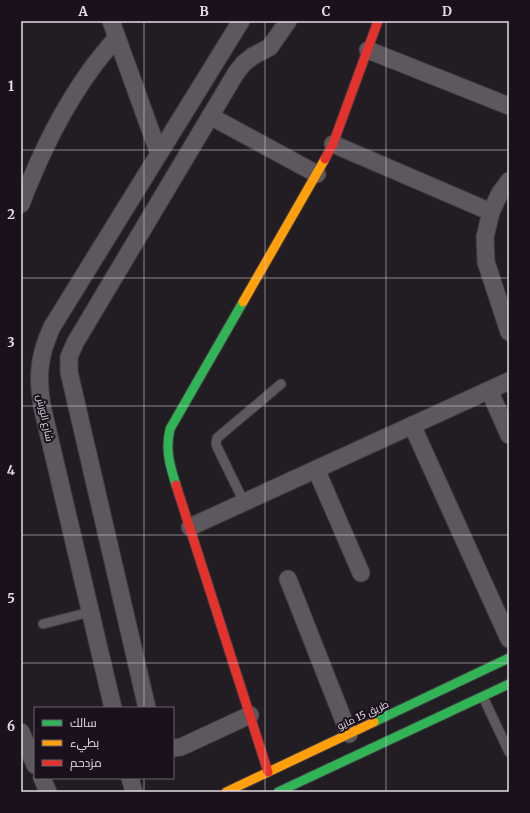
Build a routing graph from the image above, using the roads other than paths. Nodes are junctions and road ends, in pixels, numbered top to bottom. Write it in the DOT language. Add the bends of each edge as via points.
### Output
graph roads {
  1 [pos="241,21"];
  2 [pos="288,21"];
  3 [pos="378,21"];
  4 [pos="114,29"];
  5 [pos="368,50"];
  6 [pos="509,106"];
  7 [pos="210,116"];
  8 [pos="333,144"];
  9 [pos="160,154"];
  10 [pos="317,174"];
  11 [pos="25,181"];
  12 [pos="509,181"];
  13 [pos="21,204"];
  14 [pos="491,212"];
  15 [pos="509,332"];
  16 [pos="509,381"];
  17 [pos="281,384"];
  18 [pos="489,390"];
  19 [pos="412,425"];
  20 [pos="509,435"];
  21 [pos="316,469"];
  22 [pos="244,502"];
  23 [pos="190,527"];
  24 [pos="361,573"];
  25 [pos="288,579"];
  26 [pos="90,612"];
  27 [pos="43,624"];
  28 [pos="509,638"];
  29 [pos="509,658"];
  30 [pos="509,684"];
  31 [pos="478,686"];
  32 [pos="113,707"];
  33 [pos="147,707"];
  34 [pos="250,715"];
  35 [pos="21,732"];
  36 [pos="349,734"];
  37 [pos="174,748"];
  38 [pos="509,752"];
  39 [pos="34,762"];
  40 [pos="268,772"];
  41 [pos="42,779"];
  42 [pos="48,792"];
  43 [pos="226,792"];
  44 [pos="278,792"];
  1 -- 9 [label="street, شارع الورش"];
  2 -- 7 [label="street" via="270,47 244,63"];
  3 -- 5 [label="street"];
  4 -- 9 [label="street"];
  4 -- 11 [label="street"];
  5 -- 6 [label="street"];
  5 -- 8 [label="street"];
  7 -- 10 [label="street"];
  7 -- 33 [label="street" via="69,357 70,372"];
  8 -- 10 [label="street"];
  8 -- 14 [label="street"];
  9 -- 26 [label="street, شارع الورش" via="52,327 40,366 42,406"];
  10 -- 23 [label="street" via="170,429 167,452"];
  11 -- 13 [label="street"];
  12 -- 14 [label="street"];
  14 -- 15 [label="street" via="485,237 486,262"];
  16 -- 18 [label="street"];
  17 -- 22 [label="lane" via="217,438 217,447"];
  18 -- 19 [label="street"];
  18 -- 20 [label="street"];
  19 -- 21 [label="street"];
  19 -- 28 [label="street"];
  21 -- 22 [label="street"];
  21 -- 24 [label="street"];
  22 -- 23 [label="street"];
  23 -- 34 [label="street"];
  25 -- 36 [label="street"];
  26 -- 27 [label="lane"];
  26 -- 32 [label="street, شارع الورش"];
  29 -- 31 [label="street, طريق 15 مايو"];
  30 -- 31 [label="street, طريق 15 مايو"];
  31 -- 36 [label="street, طريق 15 مايو"];
  31 -- 38 [label="lane"];
  31 -- 44 [label="street, طريق 15 مايو"];
  34 -- 37 [label="street"];
  34 -- 40 [label="street"];
  35 -- 39 [label="street"];
  36 -- 40 [label="street, طريق 15 مايو"];
  40 -- 43 [label="street, طريق 15 مايو"];
  41 -- 42 [label="street"];
}
